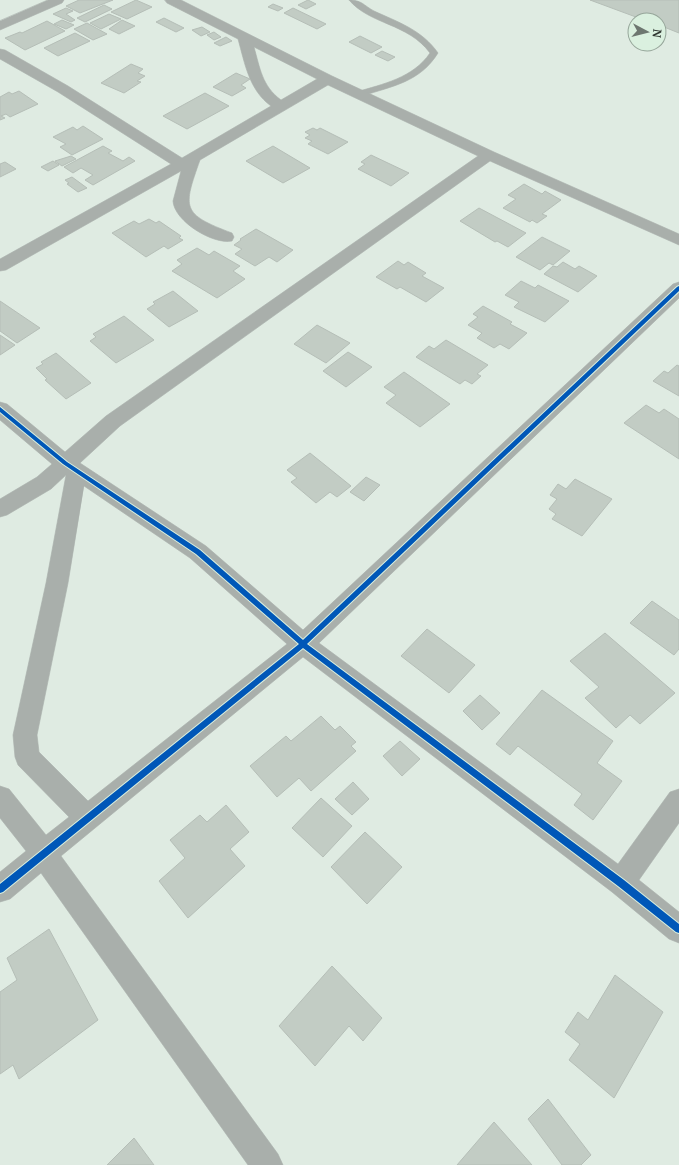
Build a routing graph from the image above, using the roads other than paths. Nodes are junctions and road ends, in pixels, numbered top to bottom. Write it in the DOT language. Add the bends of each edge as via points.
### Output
graph roads {
  1 [pos="58,0"];
  2 [pos="171,0"];
  3 [pos="353,0"];
  4 [pos="0,26"];
  5 [pos="244,37"];
  6 [pos="0,53"];
  7 [pos="327,79"];
  8 [pos="360,94"];
  9 [pos="281,106"];
  10 [pos="489,156"];
  11 [pos="188,161"];
  12 [pos="679,224"];
  13 [pos="226,237"];
  14 [pos="673,238"];
  15 [pos="0,266"];
  16 [pos="679,288"];
  17 [pos="0,409"];
  18 [pos="71,467"];
  19 [pos="0,509"];
  20 [pos="303,644"];
  21 [pos="0,798"];
  22 [pos="679,801"];
  23 [pos="88,819"];
  24 [pos="44,854"];
  25 [pos="621,883"];
  26 [pos="0,890"];
  27 [pos="679,929"];
  28 [pos="267,1165"];
  1 -- 4 [label="street"];
  2 -- 5 [label="street"];
  3 -- 8 [label="lane" via="366,10 409,30 429,45 434,53 424,68 404,79"];
  5 -- 7 [label="street"];
  5 -- 9 [label="street" via="257,81 267,96"];
  6 -- 11 [label="street"];
  7 -- 8 [label="street"];
  7 -- 9 [label="street"];
  8 -- 10 [label="street"];
  9 -- 11 [label="street"];
  10 -- 14 [label="street"];
  10 -- 18 [label="street" via="113,421"];
  11 -- 13 [label="street" via="181,206 187,215 198,223"];
  11 -- 15 [label="street"];
  12 -- 14 [label="street"];
  16 -- 20 [label="street"];
  17 -- 18 [label="street"];
  18 -- 19 [label="street"];
  18 -- 20 [label="street" via="198,552"];
  18 -- 23 [label="street" via="57,583 25,735 27,757"];
  20 -- 23 [label="street"];
  20 -- 25 [label="street"];
  21 -- 24 [label="street"];
  22 -- 25 [label="street"];
  23 -- 24 [label="street"];
  24 -- 26 [label="street"];
  24 -- 28 [label="street"];
  25 -- 27 [label="street"];
}
